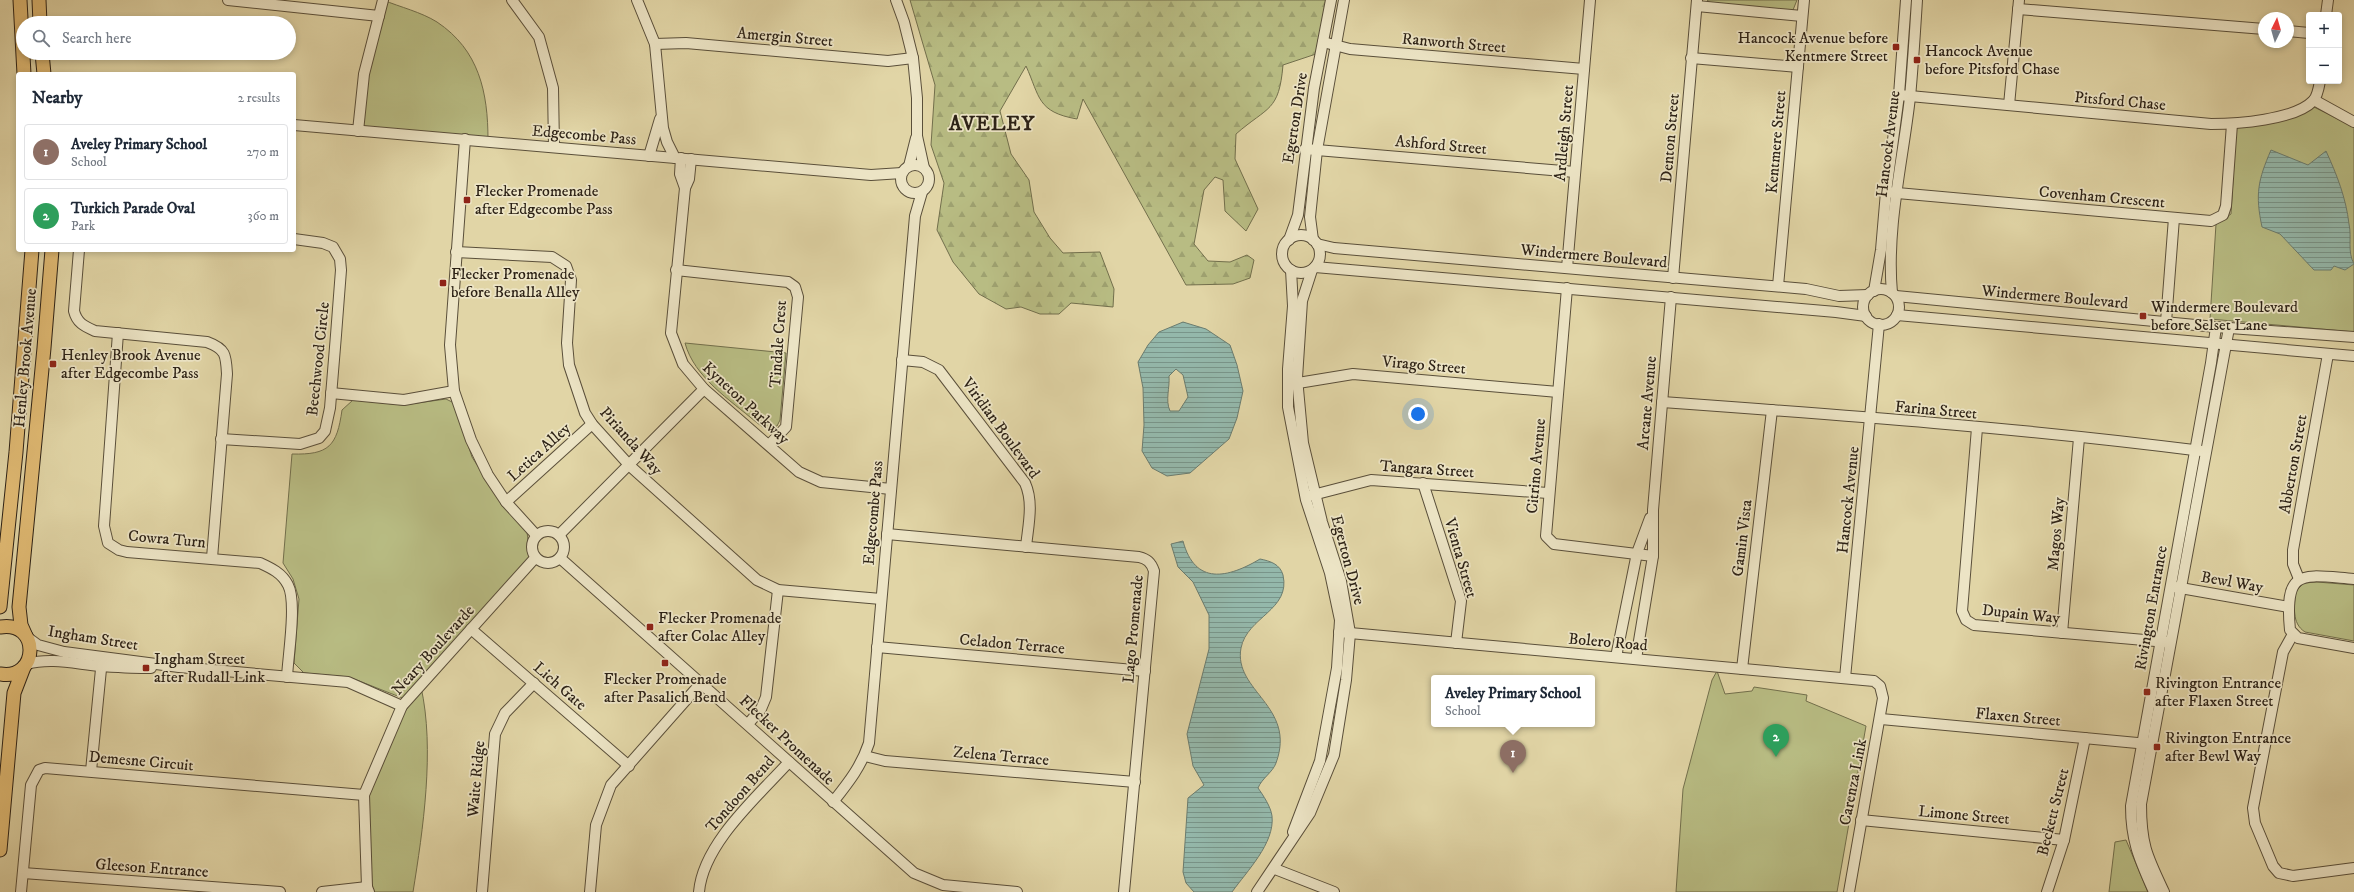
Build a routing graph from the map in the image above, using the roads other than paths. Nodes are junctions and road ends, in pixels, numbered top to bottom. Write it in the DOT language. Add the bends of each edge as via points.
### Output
graph roads {
  1 [pos="20,0"];
  2 [pos="39,0"];
  3 [pos="228,0"];
  4 [pos="383,0"];
  5 [pos="512,0"];
  6 [pos="637,0"];
  7 [pos="896,0"];
  8 [pos="1331,0"];
  9 [pos="1344,0"];
  10 [pos="1590,0"];
  11 [pos="1804,0"];
  12 [pos="1906,0"];
  13 [pos="1917,0"];
  14 [pos="2328,0"];
  15 [pos="280,2"];
  16 [pos="1697,3"];
  17 [pos="2018,4"];
  18 [pos="2326,12"];
  19 [pos="21,16"];
  20 [pos="40,16"];
  21 [pos="379,16"];
  22 [pos="1802,16"];
  23 [pos="2258,28"];
  24 [pos="2294,32"];
  25 [pos="2306,33"];
  26 [pos="1323,42"];
  27 [pos="655,44"];
  28 [pos="1336,46"];
  29 [pos="913,58"];
  30 [pos="1691,58"];
  31 [pos="23,60"];
  32 [pos="43,60"];
  33 [pos="1798,67"];
  34 [pos="1584,69"];
  35 [pos="24,72"];
  36 [pos="44,72"];
  37 [pos="2319,84"];
  38 [pos="1899,95"];
  39 [pos="1910,96"];
  40 [pos="2314,100"];
  41 [pos="2009,105"];
  42 [pos="662,113"];
  43 [pos="2354,122"];
  44 [pos="2232,124"];
  45 [pos="296,125"];
  46 [pos="358,131"];
  47 [pos="917,136"];
  48 [pos="465,139"];
  49 [pos="554,147"];
  50 [pos="1305,149"];
  51 [pos="1317,150"];
  52 [pos="649,156"];
  53 [pos="682,158"];
  54 [pos="924,168"];
  55 [pos="906,169"];
  56 [pos="1575,172"];
  57 [pos="871,175"];
  58 [pos="906,189"];
  59 [pos="922,192"];
  60 [pos="1886,192"];
  61 [pos="1896,193"];
  62 [pos="915,216"];
  63 [pos="2174,218"];
  64 [pos="296,239"];
  65 [pos="1289,240"];
  66 [pos="1315,242"];
  67 [pos="32,252"];
  68 [pos="52,252"];
  69 [pos="79,252"];
  70 [pos="456,252"];
  71 [pos="1567,268"];
  72 [pos="1313,269"];
  73 [pos="676,270"];
  74 [pos="1291,270"];
  75 [pos="1673,278"];
  76 [pos="1778,286"];
  77 [pos="1567,288"];
  78 [pos="1871,293"];
  79 [pos="1894,294"];
  80 [pos="1671,297"];
  81 [pos="1897,315"];
  82 [pos="1866,316"];
  83 [pos="2166,322"];
  84 [pos="1879,324"];
  85 [pos="2216,327"];
  86 [pos="2229,328"];
  87 [pos="118,333"];
  88 [pos="2354,337"];
  89 [pos="2214,344"];
  90 [pos="2226,345"];
  91 [pos="2328,354"];
  92 [pos="2354,356"];
  93 [pos="902,360"];
  94 [pos="1293,384"];
  95 [pos="704,389"];
  96 [pos="454,391"];
  97 [pos="1558,392"];
  98 [pos="331,393"];
  99 [pos="1662,402"];
  100 [pos="1772,410"];
  101 [pos="1872,420"];
  102 [pos="592,424"];
  103 [pos="1977,428"];
  104 [pos="2079,438"];
  105 [pos="221,439"];
  106 [pos="769,445"];
  107 [pos="2195,450"];
  108 [pos="2206,452"];
  109 [pos="630,466"];
  110 [pos="1423,484"];
  111 [pos="891,489"];
  112 [pos="1548,493"];
  113 [pos="1310,495"];
  114 [pos="506,502"];
  115 [pos="1653,510"];
  116 [pos="887,534"];
  117 [pos="536,535"];
  118 [pos="559,535"];
  119 [pos="1026,547"];
  120 [pos="1637,553"];
  121 [pos="1653,556"];
  122 [pos="212,558"];
  123 [pos="535,558"];
  124 [pos="560,558"];
  125 [pos="2298,579"];
  126 [pos="2354,579"];
  127 [pos="2171,586"];
  128 [pos="2181,588"];
  129 [pos="778,590"];
  130 [pos="881,599"];
  131 [pos="0,607"];
  132 [pos="2289,607"];
  133 [pos="0,627"];
  134 [pos="471,629"];
  135 [pos="1339,632"];
  136 [pos="1350,633"];
  137 [pos="2062,633"];
  138 [pos="2293,634"];
  139 [pos="26,636"];
  140 [pos="2161,641"];
  141 [pos="2172,642"];
  142 [pos="1456,643"];
  143 [pos="877,647"];
  144 [pos="2354,648"];
  145 [pos="102,655"];
  146 [pos="1616,658"];
  147 [pos="1636,659"];
  148 [pos="25,665"];
  149 [pos="101,666"];
  150 [pos="179,667"];
  151 [pos="1742,669"];
  152 [pos="1145,671"];
  153 [pos="0,674"];
  154 [pos="287,677"];
  155 [pos="1845,678"];
  156 [pos="1874,681"];
  157 [pos="534,683"];
  158 [pos="701,683"];
  159 [pos="402,706"];
  160 [pos="1881,719"];
  161 [pos="748,724"];
  162 [pos="2085,738"];
  163 [pos="2147,744"];
  164 [pos="865,756"];
  165 [pos="788,762"];
  166 [pos="629,766"];
  167 [pos="91,771"];
  168 [pos="1135,782"];
  169 [pos="364,795"];
  170 [pos="833,802"];
  171 [pos="1861,820"];
  172 [pos="2064,840"];
  173 [pos="1286,848"];
  174 [pos="0,850"];
  175 [pos="2354,868"];
  176 [pos="1274,869"];
  177 [pos="23,873"];
  178 [pos="368,889"];
  179 [pos="21,892"];
  180 [pos="280,892"];
  181 [pos="322,892"];
  182 [pos="482,892"];
  183 [pos="590,892"];
  184 [pos="699,892"];
  185 [pos="1017,892"];
  186 [pos="1124,892"];
  187 [pos="1257,892"];
  188 [pos="1334,892"];
  189 [pos="1849,892"];
  190 [pos="2047,892"];
  191 [pos="2154,892"];
  192 [pos="2164,892"];
  1 -- 19 [label="main road"];
  2 -- 20 [label="main road"];
  3 -- 15 [label="street"];
  4 -- 21 [label="street"];
  5 -- 49 [label="street" via="539,37 553,88"];
  6 -- 27 [label="street"];
  7 -- 29 [label="street"];
  8 -- 26 [label="street, Egerton Drive"];
  9 -- 28 [label="street, Egerton Drive"];
  10 -- 34 [label="street, Ardleigh Street"];
  11 -- 22 [label="street, Kentmere Street"];
  12 -- 38 [label="street, Hancock Avenue"];
  13 -- 39 [label="street, Hancock Avenue"];
  14 -- 18 [label="street"];
  15 -- 21 [label="street"];
  16 -- 22 [label="street"];
  16 -- 30 [label="street, Denton Street"];
  17 -- 23 [label="street"];
  17 -- 41 [label="street"];
  21 -- 46 [label="street" via="364,74"];
  22 -- 33 [label="street, Kentmere Street"];
  24 -- 25 [label="street"];
  26 -- 28 [label="street, Ranworth Street"];
  26 -- 50 [label="street, Egerton Drive"];
  27 -- 29 [label="street, Amergin Street" via="686,43 888,61"];
  27 -- 42 [label="street"];
  28 -- 34 [label="street, Ranworth Street"];
  28 -- 51 [label="street, Egerton Drive"];
  29 -- 47 [label="street"];
  30 -- 33 [label="street"];
  30 -- 75 [label="street, Denton Street"];
  31 -- 35 [label="main road"];
  32 -- 36 [label="main road"];
  33 -- 76 [label="street, Kentmere Street"];
  34 -- 56 [label="street, Ardleigh Street"];
  37 -- 40 [label="street"];
  38 -- 39 [label="street, Pitsford Chase"];
  38 -- 60 [label="street, Hancock Avenue"];
  39 -- 41 [label="street, Pitsford Chase"];
  39 -- 61 [label="street, Hancock Avenue"];
  40 -- 43 [label="street"];
  40 -- 44 [label="street, Pitsford Chase" via="2306,107 2283,115"];
  41 -- 44 [label="street, Pitsford Chase"];
  42 -- 52 [label="street"];
  42 -- 53 [label="street" via="667,142"];
  44 -- 63 [label="street, Covenham Crescent" via="2226,206 2223,215 2211,221"];
  45 -- 46 [label="street, Edgecombe Pass"];
  46 -- 48 [label="street, Edgecombe Pass"];
  47 -- 54 [label="street"];
  47 -- 55 [label="street"];
  48 -- 49 [label="street, Edgecombe Pass"];
  48 -- 70 [label="street"];
  49 -- 52 [label="street, Edgecombe Pass"];
  50 -- 51 [label="street, Ashford Street"];
  50 -- 65 [label="street, Egerton Drive" via="1298,215"];
  51 -- 56 [label="street, Ashford Street"];
  51 -- 66 [label="street, Egerton Drive" via="1310,217"];
  52 -- 53 [label="street, Edgecombe Pass"];
  53 -- 57 [label="street, Edgecombe Pass"];
  53 -- 73 [label="street, Kyneton Parkway" via="689,179 685,188"];
  54 -- 55 [label="street" via="917,165"];
  54 -- 59 [label="street" via="929,180"];
  55 -- 57 [label="street, Edgecombe Pass"];
  55 -- 58 [label="street"];
  56 -- 71 [label="street, Ardleigh Street"];
  57 -- 58 [label="street, Edgecombe Pass"];
  58 -- 59 [label="street"];
  58 -- 62 [label="street, Edgecombe Pass"];
  59 -- 62 [label="street, Edgecombe Pass"];
  60 -- 61 [label="street, Covenham Crescent"];
  60 -- 78 [label="street, Hancock Avenue" via="1881,250"];
  61 -- 63 [label="street, Covenham Crescent"];
  61 -- 79 [label="street, Hancock Avenue" via="1890,268"];
  62 -- 93 [label="street, Edgecombe Pass"];
  63 -- 83 [label="street"];
  64 -- 98 [label="street, Beechwood Circle" via="333,247 340,259 342,270"];
  65 -- 66 [label="street" via="1301,236"];
  65 -- 74 [label="street" via="1282,255 1286,266"];
  66 -- 71 [label="street, Windermere Boulevard" via="1334,248"];
  66 -- 72 [label="street" via="1320,258"];
  67 -- 131 [label="main road, Henley Brook Avenue" via="18,437"];
  68 -- 139 [label="main road, Henley Brook Avenue" via="19,607 21,625"];
  69 -- 87 [label="street" via="74,311 76,319 95,331"];
  70 -- 96 [label="street" via="450,345"];
  70 -- 102 [label="street, Pirianda Way" via="552,257 566,266 572,280 566,343 569,365 575,389"];
  71 -- 75 [label="street, Windermere Boulevard"];
  72 -- 74 [label="street" via="1301,273"];
  72 -- 77 [label="street"];
  72 -- 94 [label="street, Egerton Drive" via="1302,301"];
  73 -- 95 [label="street, Kyneton Parkway" via="671,333 683,364"];
  73 -- 106 [label="street, Tindale Crest" via="788,282 795,287 798,297 786,427"];
  74 -- 94 [label="street, Egerton Drive"];
  75 -- 76 [label="street, Windermere Boulevard"];
  76 -- 78 [label="street, Windermere Boulevard" via="1839,296"];
  77 -- 80 [label="street"];
  77 -- 97 [label="street, Citrino Avenue"];
  78 -- 79 [label="street" via="1882,289"];
  78 -- 82 [label="street" via="1864,305"];
  79 -- 81 [label="street" via="1899,309"];
  79 -- 83 [label="street, Windermere Boulevard"];
  80 -- 82 [label="street"];
  80 -- 99 [label="street, Arcane Avenue"];
  81 -- 84 [label="street" via="1890,322"];
  81 -- 89 [label="street, Windermere Boulevard"];
  82 -- 84 [label="street"];
  83 -- 85 [label="street, Windermere Boulevard"];
  84 -- 101 [label="street, Hancock Avenue"];
  85 -- 86 [label="street, Windermere Boulevard"];
  85 -- 89 [label="street, Rivington Entrance"];
  86 -- 88 [label="street, Windermere Boulevard"];
  86 -- 90 [label="street, Rivington Entrance"];
  87 -- 105 [label="street" via="191,339 219,346 225,353 227,374"];
  87 -- 122 [label="street, Cowra Turn" via="105,537 118,550"];
  89 -- 90 [label="street, Windermere Boulevard"];
  89 -- 107 [label="street, Rivington Entrance"];
  90 -- 91 [label="street, Windermere Boulevard"];
  90 -- 108 [label="street, Rivington Entrance"];
  91 -- 92 [label="street, Windermere Boulevard"];
  91 -- 125 [label="street, Abberton Street" via="2293,550 2293,564"];
  93 -- 111 [label="street, Edgecombe Pass"];
  93 -- 119 [label="street, Viridian Boulevard" via="923,362 939,370 1025,483 1030,505"];
  94 -- 97 [label="street, Virago Street" via="1353,374"];
  94 -- 113 [label="street, Egerton Drive" via="1288,407"];
  95 -- 106 [label="street, Kyneton Parkway"];
  95 -- 109 [label="street"];
  96 -- 98 [label="street" via="404,400"];
  96 -- 114 [label="street" via="471,440 488,475"];
  97 -- 112 [label="street, Citrino Avenue"];
  98 -- 105 [label="street, Beechwood Circle" via="325,431 319,438 300,444"];
  99 -- 100 [label="street, Farina Street"];
  99 -- 115 [label="street, Arcane Avenue"];
  100 -- 101 [label="street, Farina Street"];
  100 -- 151 [label="street, Gamin Vista"];
  101 -- 103 [label="street, Farina Street"];
  101 -- 155 [label="street, Hancock Avenue"];
  102 -- 109 [label="street, Pirianda Way"];
  102 -- 114 [label="street, Letica Alley"];
  103 -- 104 [label="street, Farina Street"];
  103 -- 137 [label="street, Dupain Way" via="1962,611 1966,620 1974,625"];
  104 -- 107 [label="street, Farina Street"];
  104 -- 137 [label="street, Magos Way"];
  105 -- 122 [label="street"];
  106 -- 111 [label="street, Kyneton Parkway" via="799,472 822,482"];
  107 -- 108 [label="street, Farina Street"];
  107 -- 127 [label="street, Rivington Entrance"];
  108 -- 128 [label="street, Rivington Entrance"];
  109 -- 118 [label="street"];
  109 -- 129 [label="street, Pirianda Way" via="757,580"];
  110 -- 112 [label="street, Tangara Street"];
  110 -- 113 [label="street, Tangara Street" via="1371,480"];
  110 -- 142 [label="street, Vienta Street" via="1461,601"];
  111 -- 116 [label="street, Edgecombe Pass"];
  112 -- 120 [label="street, Citrino Avenue" via="1546,536 1554,544"];
  113 -- 135 [label="street, Egerton Drive" via="1340,620"];
  113 -- 136 [label="street, Egerton Drive" via="1341,581"];
  114 -- 117 [label="street"];
  115 -- 120 [label="street, Arcane Avenue"];
  115 -- 121 [label="street, Arcane Avenue"];
  116 -- 119 [label="street, Lago Promenade"];
  116 -- 130 [label="street, Edgecombe Pass"];
  117 -- 118 [label="street" via="550,531"];
  117 -- 123 [label="street" via="531,549"];
  118 -- 124 [label="street" via="564,549"];
  119 -- 152 [label="street, Lago Promenade" via="1138,557 1152,564 1154,571"];
  120 -- 121 [label="street, Citrino Avenue"];
  120 -- 146 [label="street, Arcane Avenue"];
  121 -- 147 [label="street, Arcane Avenue"];
  122 -- 154 [label="street, Cowra Turn" via="260,563 278,572 288,586 292,602"];
  123 -- 124 [label="street" via="550,564"];
  123 -- 134 [label="street, Neary Boulevarde"];
  124 -- 158 [label="street, Flecker Promenade"];
  125 -- 126 [label="street" via="2309,575"];
  125 -- 132 [label="street" via="2290,588"];
  127 -- 128 [label="street, Bewl Way"];
  127 -- 140 [label="street, Rivington Entrance"];
  128 -- 132 [label="street, Bewl Way"];
  128 -- 141 [label="street, Rivington Entrance"];
  129 -- 130 [label="street, Pirianda Way"];
  129 -- 161 [label="street" via="766,697 761,709"];
  130 -- 143 [label="street, Edgecombe Pass"];
  132 -- 138 [label="street" via="2290,630"];
  133 -- 139 [label="main road" via="13,627"];
  134 -- 157 [label="street, Lich Gate"];
  134 -- 159 [label="street, Neary Boulevarde"];
  135 -- 136 [label="street, Bolero Road"];
  135 -- 173 [label="street, Egerton Drive" via="1337,668 1320,761"];
  136 -- 142 [label="street, Bolero Road"];
  136 -- 173 [label="street, Egerton Drive" via="1344,695 1334,755 1310,813"];
  137 -- 140 [label="street, Dupain Way"];
  138 -- 144 [label="street" via="2304,639"];
  138 -- 175 [label="street" via="2283,652 2253,808 2254,823 2273,866 2279,873 2293,876"];
  139 -- 145 [label="street, Ingham Street" via="38,645 57,650"];
  139 -- 148 [label="main road, Henley Brook Avenue" via="31,651"];
  140 -- 141 [label="street, Dupain Way"];
  140 -- 163 [label="street, Rivington Entrance"];
  141 -- 163 [label="street, Rivington Entrance"];
  142 -- 146 [label="street, Bolero Road"];
  143 -- 152 [label="street, Celadon Terrace"];
  143 -- 164 [label="street, Edgecombe Pass"];
  145 -- 149 [label="street"];
  145 -- 150 [label="street, Ingham Street"];
  146 -- 147 [label="street, Bolero Road"];
  147 -- 151 [label="street, Bolero Road"];
  148 -- 149 [label="street, Ingham Street" via="62,661"];
  148 -- 153 [label="main road" via="10,674"];
  148 -- 174 [label="main road" via="14,693"];
  149 -- 150 [label="street, Ingham Street"];
  149 -- 167 [label="street"];
  150 -- 154 [label="street, Ingham Street"];
  151 -- 155 [label="street, Bolero Road"];
  152 -- 168 [label="street, Lago Promenade"];
  154 -- 159 [label="street, Ingham Street" via="348,682"];
  155 -- 156 [label="street, Bolero Road"];
  156 -- 160 [label="street, Carenza Link" via="1882,692"];
  157 -- 166 [label="street, Lich Gate"];
  157 -- 182 [label="street, Waite Ridge" via="505,713 495,734"];
  158 -- 161 [label="street, Flecker Promenade"];
  158 -- 166 [label="street"];
  159 -- 169 [label="street, Neary Boulevarde"];
  160 -- 162 [label="street, Flaxen Street"];
  160 -- 171 [label="street, Carenza Link"];
  161 -- 165 [label="street, Flecker Promenade"];
  162 -- 163 [label="street, Flaxen Street"];
  162 -- 172 [label="street, Beckett Street"];
  163 -- 191 [label="street, Rivington Entrance" via="2131,806 2131,829 2135,849"];
  163 -- 192 [label="street, Rivington Entrance" via="2141,831 2145,852"];
  164 -- 168 [label="street, Zelena Terrace" via="885,761"];
  164 -- 170 [label="street, Edgecombe Pass" via="854,776"];
  165 -- 170 [label="street, Flecker Promenade"];
  165 -- 184 [label="street, Tondoon Bend" via="715,844 700,880"];
  166 -- 183 [label="street" via="611,785 596,825"];
  167 -- 169 [label="street, Demesne Circuit"];
  167 -- 177 [label="street, Demesne Circuit" via="45,768 39,770 34,777 31,785"];
  168 -- 186 [label="street, Lago Promenade"];
  169 -- 178 [label="street, Neary Boulevarde"];
  170 -- 185 [label="street, Flecker Promenade" via="914,873 943,885"];
  171 -- 172 [label="street, Limone Street"];
  171 -- 189 [label="street, Carenza Link"];
  172 -- 190 [label="street, Beckett Street"];
  173 -- 176 [label="street, Egerton Drive"];
  176 -- 187 [label="street, Egerton Drive"];
  176 -- 188 [label="street"];
  177 -- 179 [label="street, Demesne Circuit"];
  177 -- 180 [label="street, Gleeson Entrance"];
  178 -- 181 [label="street"];
}
